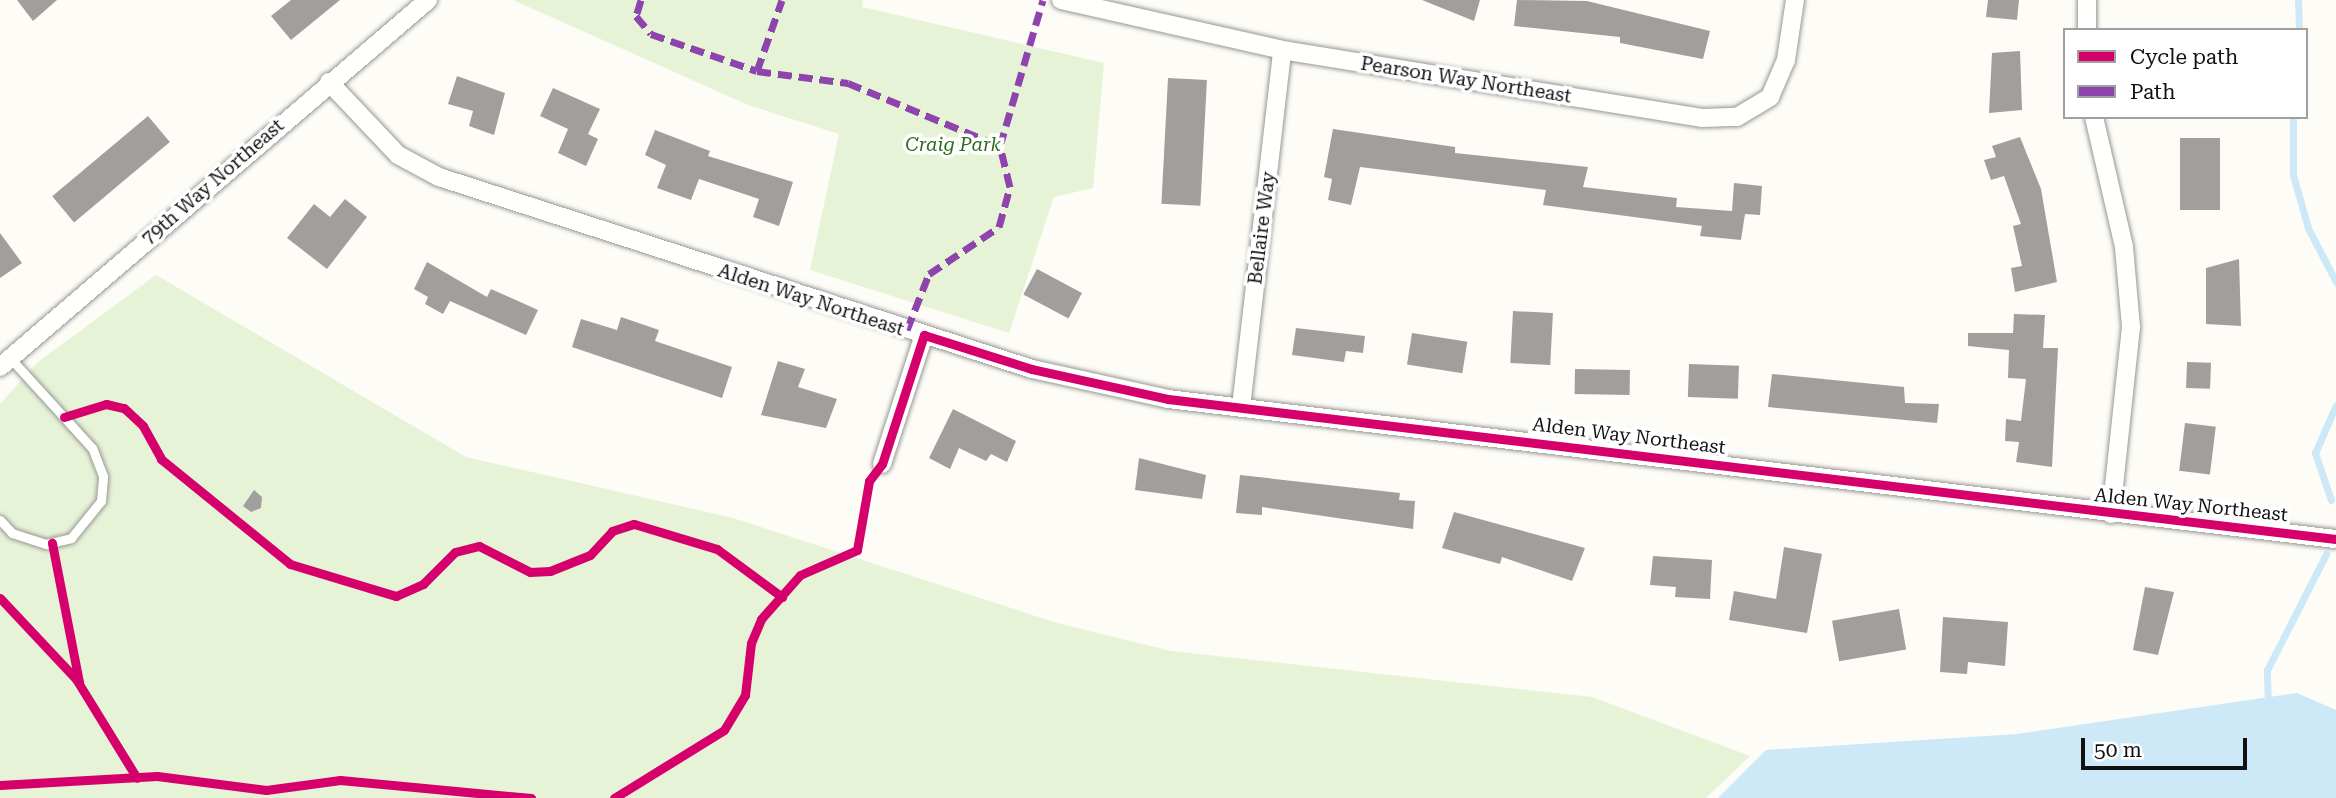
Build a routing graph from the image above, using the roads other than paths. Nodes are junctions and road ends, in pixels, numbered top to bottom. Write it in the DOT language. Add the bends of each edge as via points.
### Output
graph roads {
  1 [pos="428,0"];
  2 [pos="1061,0"];
  3 [pos="1795,0"];
  4 [pos="2087,0"];
  5 [pos="2087,28"];
  6 [pos="1282,50"];
  7 [pos="329,82"];
  8 [pos="2094,119"];
  9 [pos="924,335"];
  10 [pos="5,362"];
  11 [pos="1241,407"];
  12 [pos="882,464"];
  13 [pos="2111,514"];
  14 [pos="0,520"];
  15 [pos="2336,539"];
  1 -- 7 [label="street, 79th Way Northeast"];
  2 -- 6 [label="street, Pearson Way Northeast"];
  3 -- 6 [label="street, Pearson Way Northeast" via="1786,60 1770,97 1737,117 1702,118"];
  4 -- 5 [label="street"];
  6 -- 11 [label="street, Bellaire Way"];
  7 -- 9 [label="street, Alden Way Northeast" via="398,155 439,177"];
  7 -- 10 [label="street, 79th Way Northeast"];
  8 -- 13 [label="street" via="2124,247 2131,327"];
  9 -- 11 [label="street, Alden Way Northeast" via="1094,383"];
  9 -- 12 [label="street"];
  10 -- 14 [label="lane" via="92,449 103,476 101,501 71,538 46,544 12,533"];
  11 -- 13 [label="street, Alden Way Northeast"];
  13 -- 15 [label="street, Alden Way Northeast"];
}
